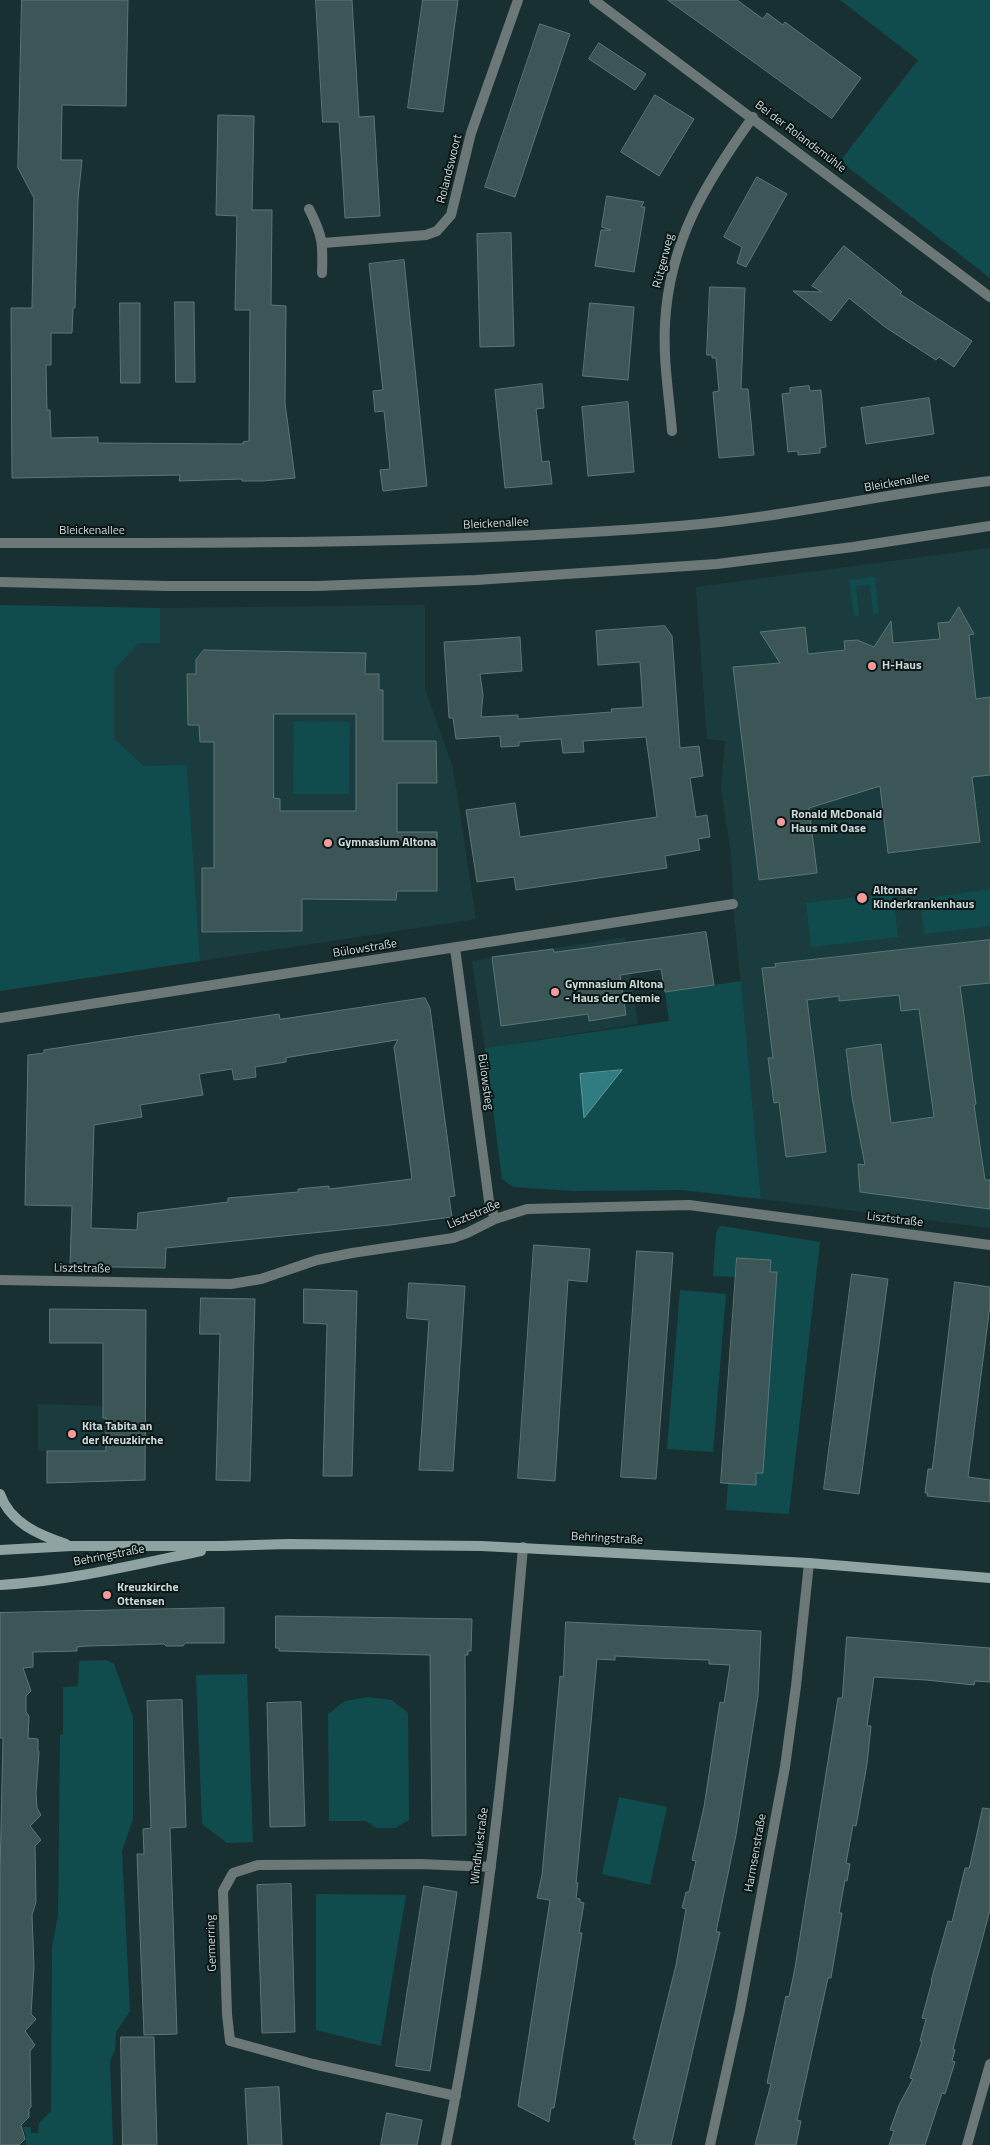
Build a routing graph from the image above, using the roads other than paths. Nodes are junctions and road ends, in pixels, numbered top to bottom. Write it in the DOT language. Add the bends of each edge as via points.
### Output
graph roads {
  1 [pos="518,0"];
  2 [pos="594,0"];
  3 [pos="753,117"];
  4 [pos="309,209"];
  5 [pos="323,243"];
  6 [pos="322,273"];
  7 [pos="990,297"];
  8 [pos="672,431"];
  9 [pos="990,482"];
  10 [pos="990,526"];
  11 [pos="0,543"];
  12 [pos="0,582"];
  13 [pos="733,904"];
  14 [pos="455,948"];
  15 [pos="0,1018"];
  16 [pos="494,1218"];
  17 [pos="990,1245"];
  18 [pos="0,1280"];
  19 [pos="0,1494"];
  20 [pos="72,1546"];
  21 [pos="222,1546"];
  22 [pos="523,1547"];
  23 [pos="0,1550"];
  24 [pos="809,1563"];
  25 [pos="990,1578"];
  26 [pos="0,1585"];
  27 [pos="491,1867"];
  28 [pos="990,2064"];
  29 [pos="456,2096"];
  30 [pos="446,2145"];
  31 [pos="710,2145"];
  32 [pos="967,2145"];
  1 -- 5 [label="street, Rolandswoort" via="471,133 451,215 438,231 426,235"];
  2 -- 3 [label="street, Bei der Rolandsmühle"];
  3 -- 7 [label="street, Bei der Rolandsmühle"];
  3 -- 8 [label="street, Rütgerweg" via="691,214 670,283 665,352"];
  4 -- 5 [label="street" via="320,229"];
  5 -- 6 [label="street"];
  9 -- 11 [label="street, Bleickenallee" via="805,511 681,526 471,538"];
  10 -- 12 [label="street" via="717,564 476,580 317,586"];
  13 -- 14 [label="street, Bülowstraße"];
  14 -- 15 [label="street, Bülowstraße"];
  14 -- 16 [label="street, Bülowstieg" via="489,1201"];
  16 -- 17 [label="street, Lisztstraße" via="527,1209 689,1206"];
  16 -- 18 [label="street, Lisztstraße" via="453,1238 352,1252 261,1279 231,1284"];
  19 -- 20 [label="main road" via="13,1515 30,1530"];
  20 -- 21 [label="main road, Behringstraße"];
  20 -- 23 [label="main road, Behringstraße"];
  21 -- 22 [label="main road, Behringstraße"];
  21 -- 26 [label="main road, Behringstraße" via="104,1571"];
  22 -- 24 [label="main road, Behringstraße"];
  22 -- 27 [label="street, Windhukstraße"];
  24 -- 25 [label="main road, Behringstraße"];
  24 -- 31 [label="street, Harmsenstraße" via="785,1767 740,2010"];
  27 -- 29 [label="street, Windhukstraße"];
  27 -- 29 [label="street, Germerring" via="258,1865 233,1873 223,1891 230,2041 313,2064"];
  28 -- 32 [label="street"];
  29 -- 30 [label="street, Windhukstraße"];
}
